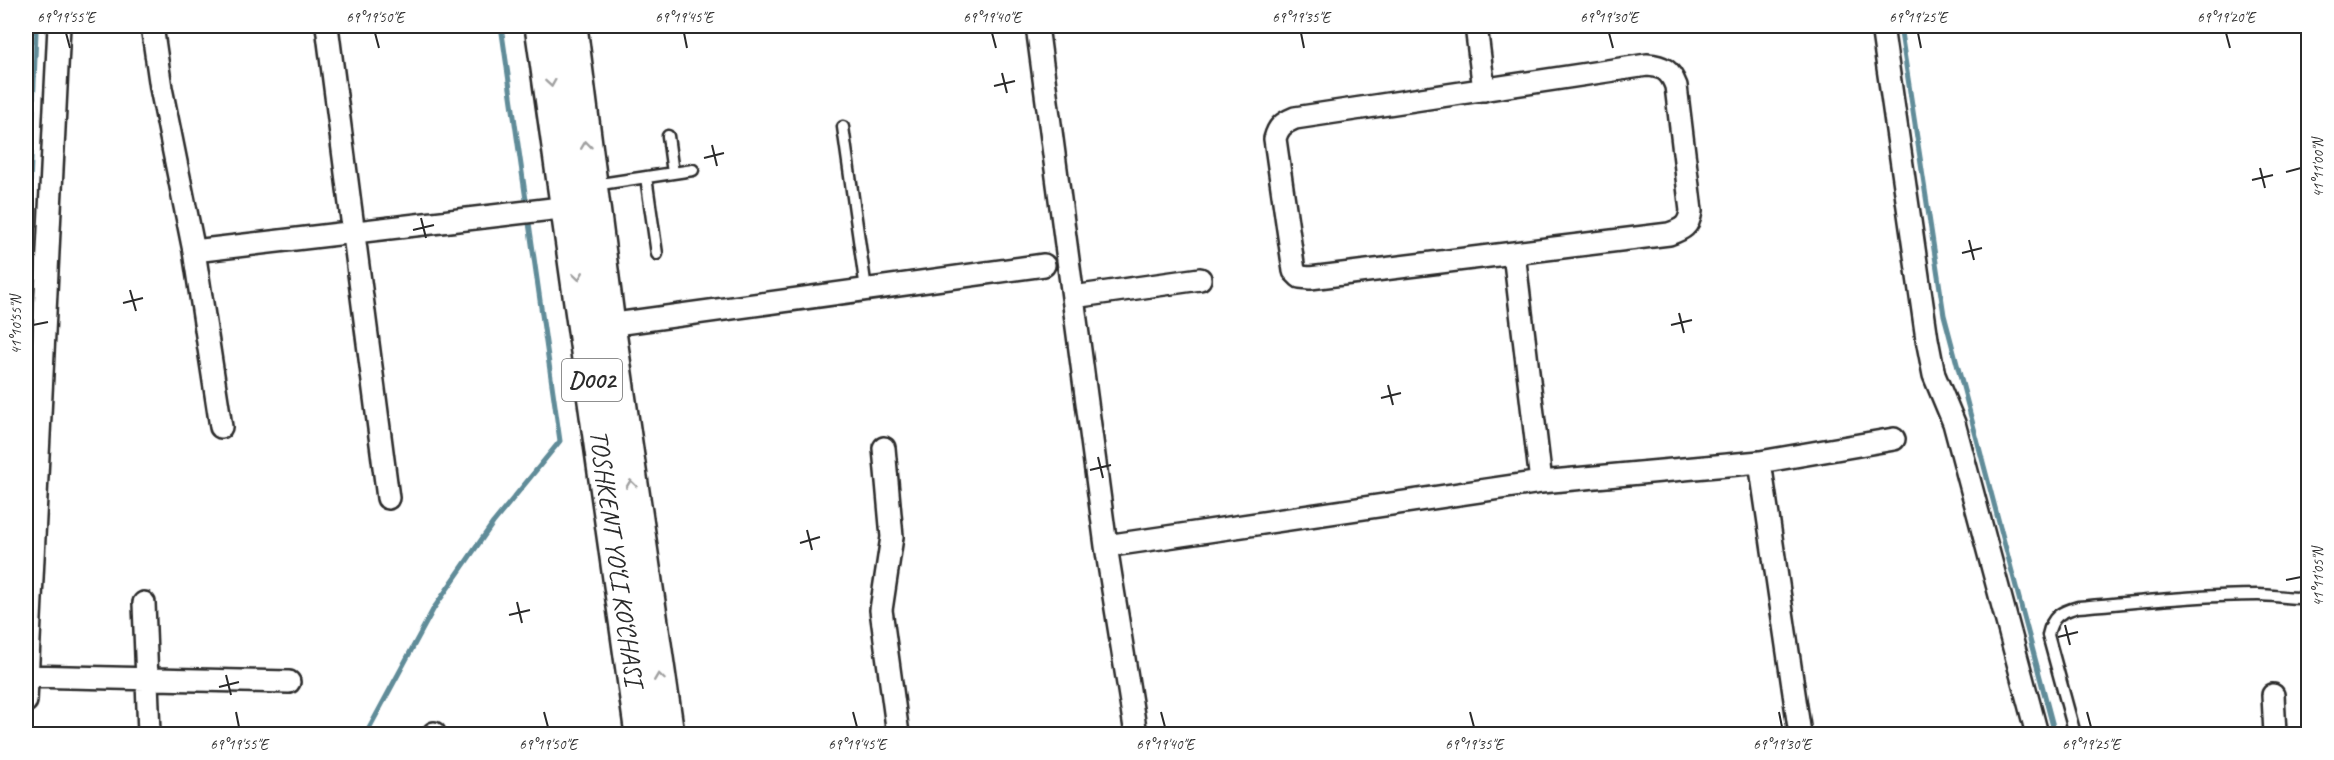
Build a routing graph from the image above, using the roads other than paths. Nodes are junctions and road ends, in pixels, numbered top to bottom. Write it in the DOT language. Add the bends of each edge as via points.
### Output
graph roads {
  1 [pos="59,26"];
  2 [pos="152,26"];
  3 [pos="327,26"];
  4 [pos="542,26"];
  5 [pos="570,26"];
  6 [pos="1036,26"];
  7 [pos="1476,26"];
  8 [pos="1882,26"];
  9 [pos="1484,90"];
  10 [pos="843,127"];
  11 [pos="668,136"];
  12 [pos="693,170"];
  13 [pos="673,172"];
  14 [pos="646,177"];
  15 [pos="580,196"];
  16 [pos="354,232"];
  17 [pos="194,251"];
  18 [pos="657,254"];
  19 [pos="1514,254"];
  20 [pos="1044,264"];
  21 [pos="1200,279"];
  22 [pos="866,289"];
  23 [pos="1073,297"];
  24 [pos="608,325"];
  25 [pos="221,427"];
  26 [pos="1894,439"];
  27 [pos="884,448"];
  28 [pos="1760,462"];
  29 [pos="1541,482"];
  30 [pos="388,498"];
  31 [pos="1106,546"];
  32 [pos="2308,598"];
  33 [pos="144,603"];
  34 [pos="636,607"];
  35 [pos="26,676"];
  36 [pos="149,679"];
  37 [pos="289,682"];
  38 [pos="2273,695"];
  39 [pos="26,701"];
  40 [pos="149,735"];
  41 [pos="642,735"];
  42 [pos="667,735"];
  43 [pos="898,735"];
  44 [pos="1136,735"];
  45 [pos="1800,735"];
  46 [pos="2037,735"];
  47 [pos="2075,735"];
  48 [pos="2275,735"];
  1 -- 35 [label="street"];
  2 -- 17 [label="street"];
  3 -- 16 [label="street"];
  4 -- 15 [label="highway, TOSHKENT YO‘LI KO‘CHASI / D002, one-way"];
  15 -- 5 [label="highway, TOSHKENT YO‘LI KO‘CHASI / D002, one-way"];
  6 -- 23 [label="street"];
  7 -- 9 [label="street"];
  8 -- 46 [label="street" via="1898,154 1934,375 1954,423"];
  9 -- 19 [label="street" via="1647,65 1662,66 1672,75 1676,86 1691,211 1684,229"];
  9 -- 19 [label="street" via="1295,118 1278,129 1275,139 1291,260 1300,277 1311,278"];
  10 -- 22 [label="lane"];
  11 -- 13 [label="lane"];
  12 -- 13 [label="lane"];
  13 -- 14 [label="lane"];
  14 -- 15 [label="lane"];
  14 -- 18 [label="lane"];
  15 -- 16 [label="street" via="527,212"];
  15 -- 24 [label="highway, TOSHKENT YO‘LI KO‘CHASI / D002"];
  15 -- 34 [label="highway, TOSHKENT YO‘LI KO‘CHASI / D002, one-way"];
  16 -- 17 [label="street"];
  16 -- 30 [label="street"];
  17 -- 25 [label="street"];
  19 -- 29 [label="street"];
  20 -- 22 [label="street"];
  21 -- 23 [label="street"];
  22 -- 24 [label="street"];
  23 -- 31 [label="street"];
  34 -- 24 [label="highway, TOSHKENT YO‘LI KO‘CHASI / D002, one-way"];
  26 -- 28 [label="street"];
  27 -- 43 [label="street" via="892,537 881,610"];
  28 -- 29 [label="street"];
  28 -- 45 [label="street"];
  29 -- 31 [label="street"];
  31 -- 44 [label="street"];
  32 -- 47 [label="lane" via="2260,594 2078,607 2060,612 2051,622 2048,635"];
  33 -- 36 [label="street"];
  34 -- 41 [label="highway, TOSHKENT YO‘LI KO‘CHASI / D002"];
  42 -- 34 [label="highway, TOSHKENT YO‘LI KO‘CHASI / D002, one-way"];
  35 -- 36 [label="street"];
  35 -- 39 [label="street"];
  36 -- 37 [label="street"];
  36 -- 40 [label="street"];
  38 -- 48 [label="street"];
}
